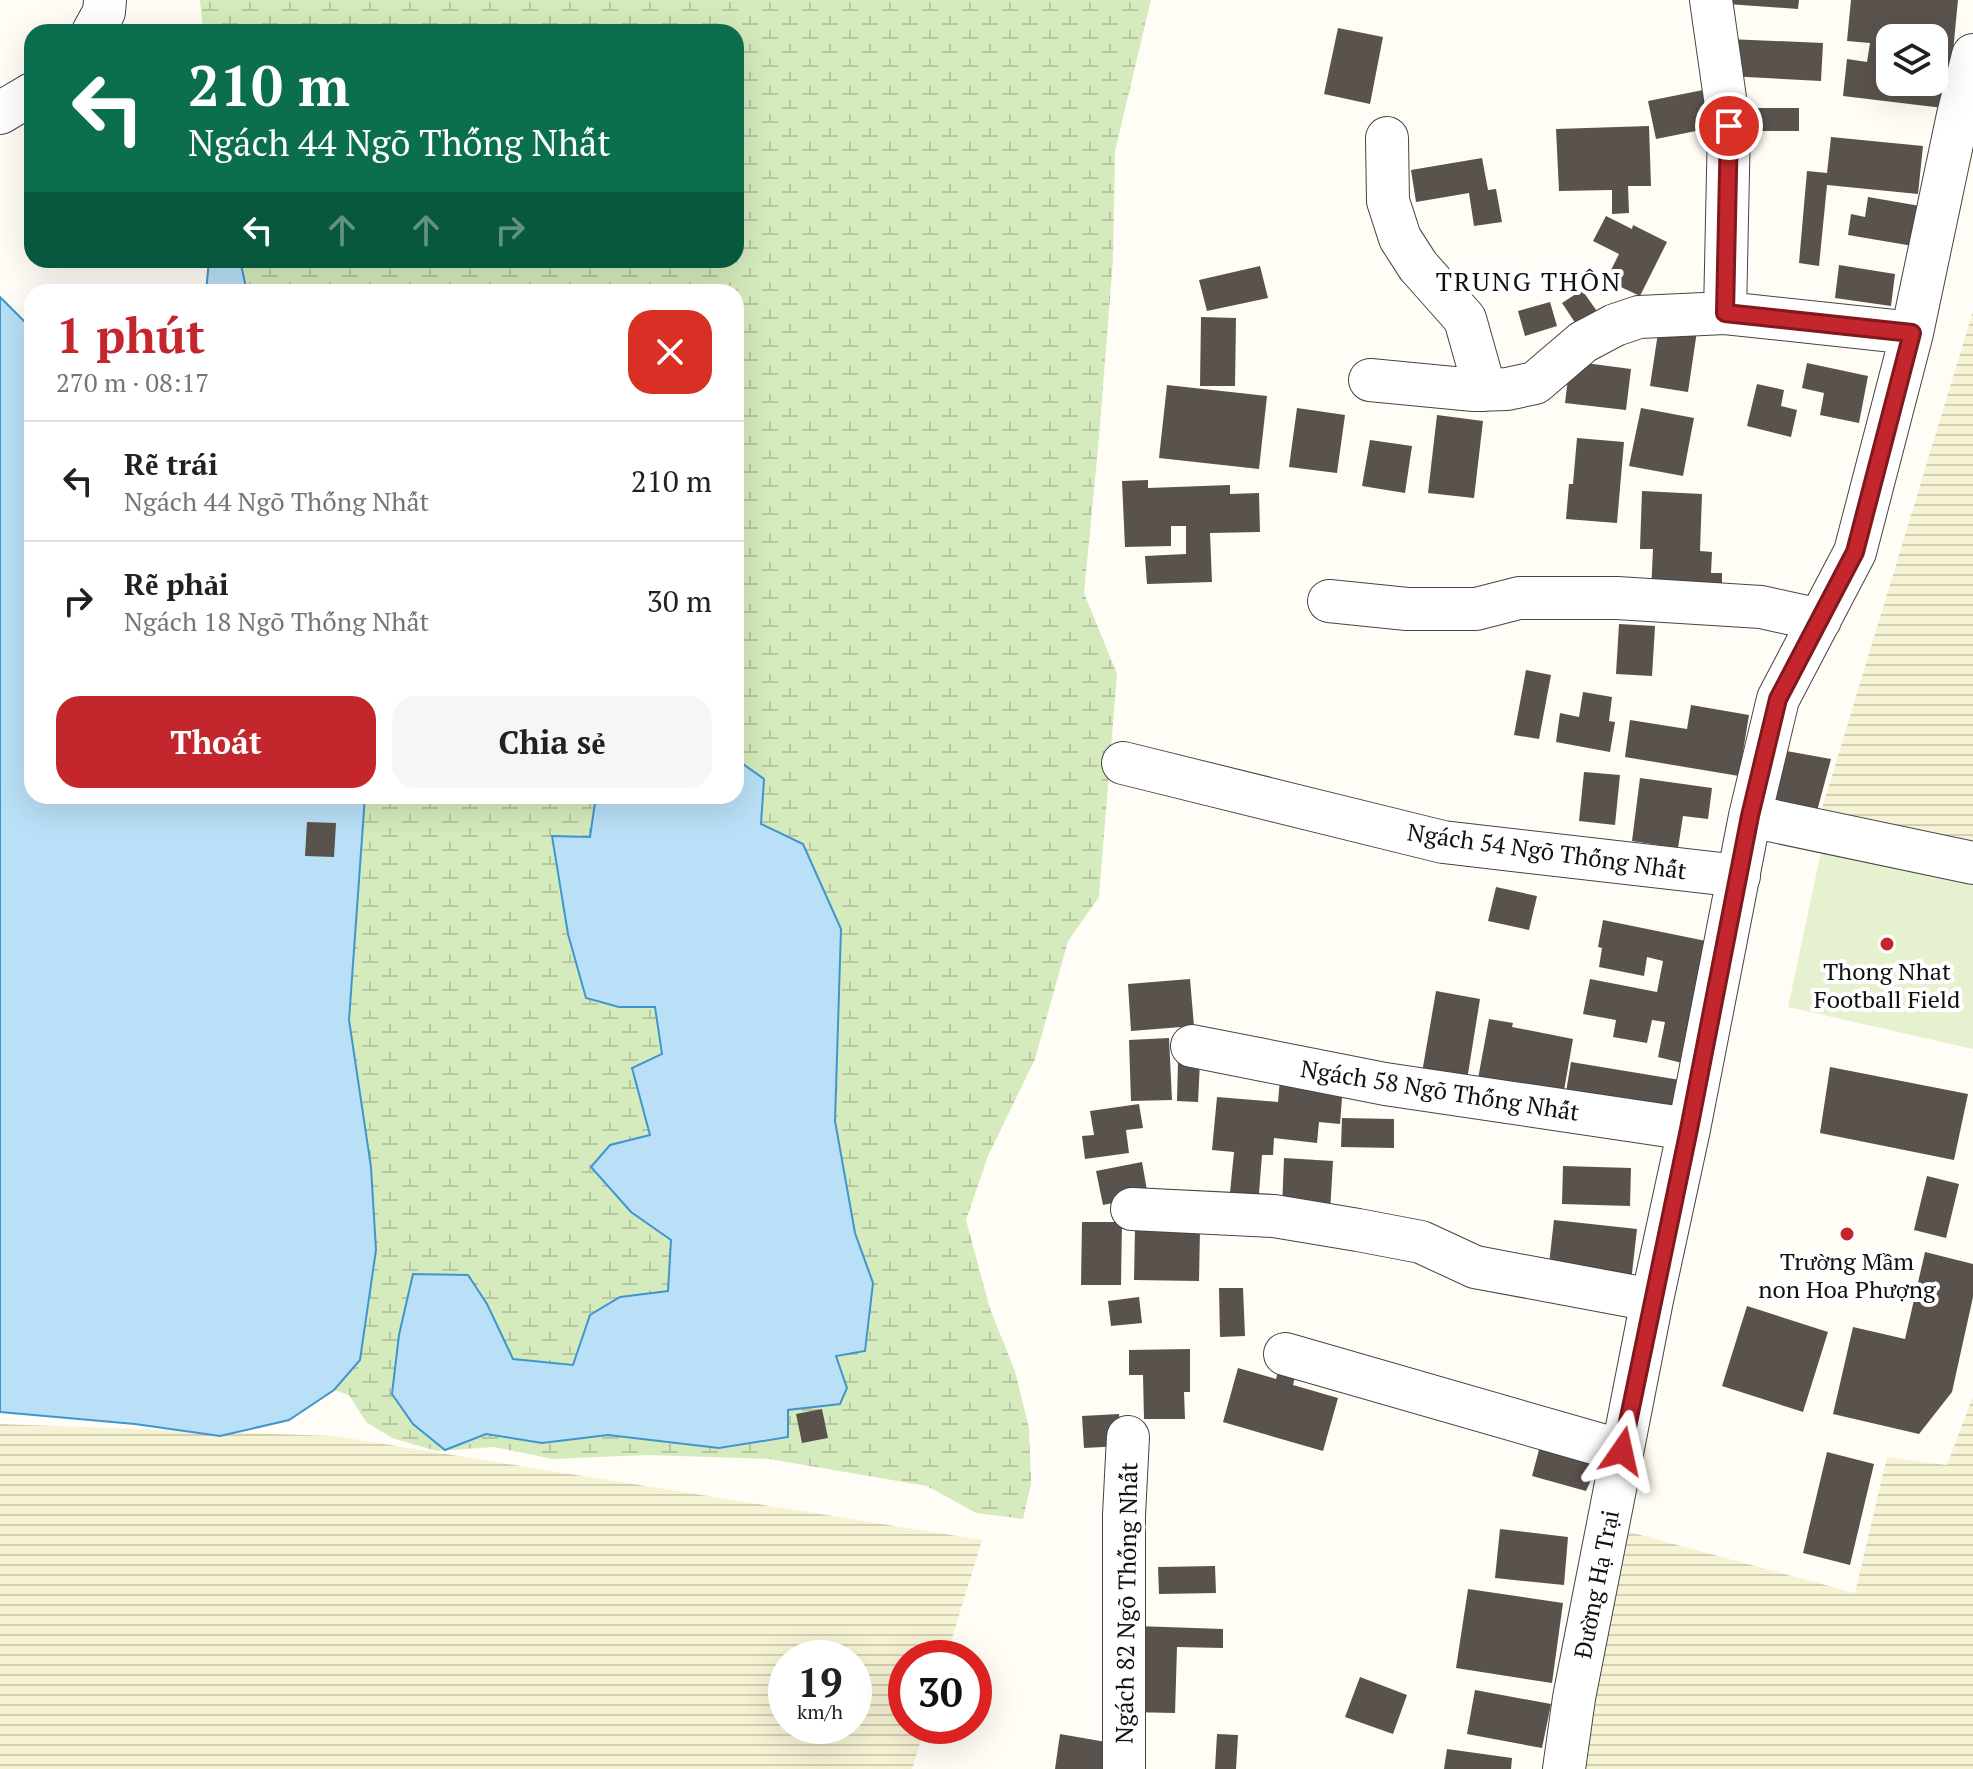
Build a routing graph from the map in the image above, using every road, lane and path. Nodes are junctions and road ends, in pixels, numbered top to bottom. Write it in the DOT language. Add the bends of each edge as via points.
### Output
graph roads {
  1 [pos="105,0"];
  2 [pos="1711,0"];
  3 [pos="97,24"];
  4 [pos="1973,55"];
  5 [pos="24,99"];
  6 [pos="0,113"];
  7 [pos="1387,138"];
  8 [pos="1725,313"];
  9 [pos="1912,333"];
  10 [pos="1370,380"];
  11 [pos="1484,384"];
  12 [pos="1329,601"];
  13 [pos="1820,620"];
  14 [pos="1123,763"];
  15 [pos="1750,816"];
  16 [pos="1973,863"];
  17 [pos="1739,876"];
  18 [pos="1192,1046"];
  19 [pos="1689,1129"];
  20 [pos="1132,1209"];
  21 [pos="1652,1300"];
  22 [pos="1285,1354"];
  23 [pos="1128,1437"];
  24 [pos="1622,1451"];
  25 [pos="1124,1769"];
  26 [pos="1564,1769"];
  1 -- 3 [label="street"];
  2 -- 8 [label="street" via="1729,126"];
  4 -- 9 [label="street, Đường Hạ Trại"];
  5 -- 6 [label="street"];
  7 -- 11 [label="street" via="1388,201 1400,238 1465,319"];
  8 -- 9 [label="street"];
  8 -- 11 [label="street" via="1639,317 1583,342 1535,383 1507,389"];
  9 -- 13 [label="street, Đường Hạ Trại" via="1855,552"];
  10 -- 11 [label="street"];
  12 -- 13 [label="street" via="1476,609 1519,598 1617,598 1761,607"];
  13 -- 15 [label="street, Đường Hạ Trại" via="1778,699"];
  14 -- 17 [label="street, Ngách 54 Ngõ Thống Nhất" via="1443,842"];
  15 -- 16 [label="street"];
  15 -- 17 [label="street, Đường Hạ Trại"];
  17 -- 19 [label="street, Đường Hạ Trại"];
  18 -- 19 [label="street, Ngách 58 Ngõ Thống Nhất" via="1385,1084"];
  19 -- 21 [label="street, Đường Hạ Trại"];
  20 -- 21 [label="street" via="1274,1216 1358,1230 1421,1242 1475,1267"];
  21 -- 24 [label="street, Đường Hạ Trại"];
  22 -- 24 [label="street"];
  23 -- 25 [label="street, Ngách 82 Ngõ Thống Nhất"];
  24 -- 26 [label="street, Đường Hạ Trại"];
}
